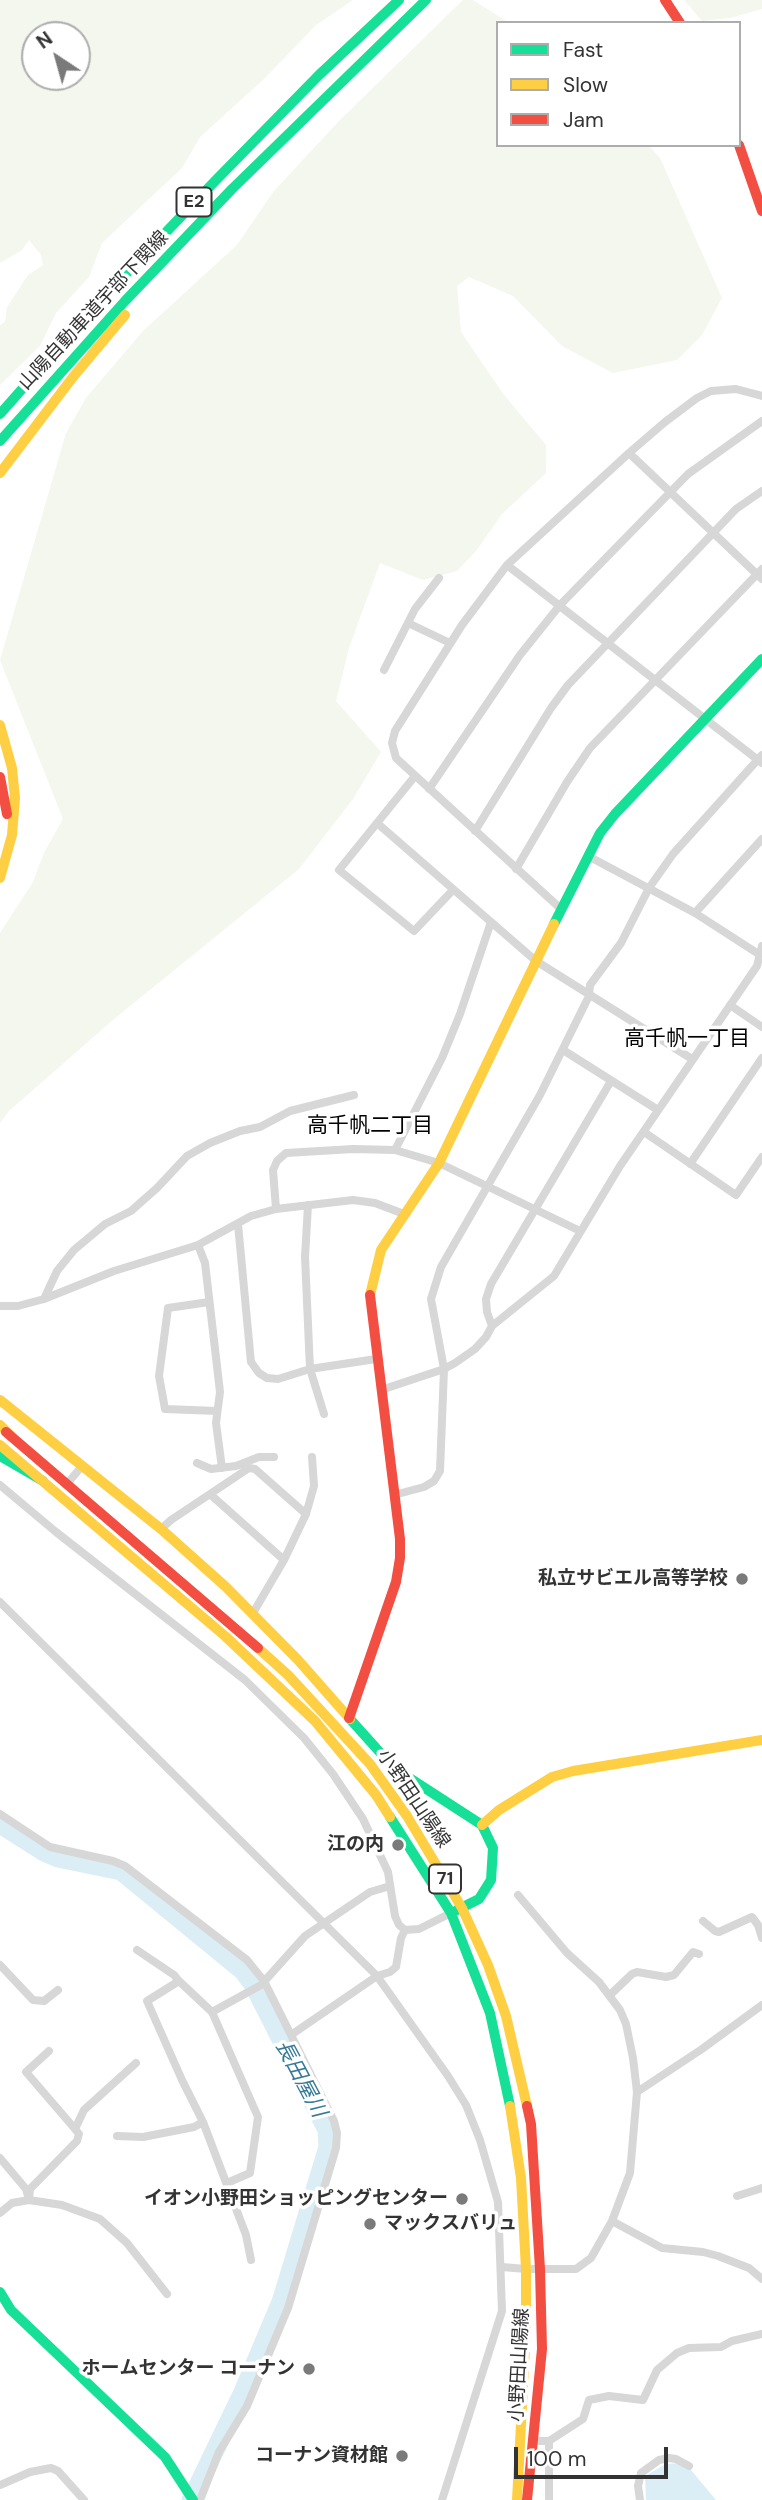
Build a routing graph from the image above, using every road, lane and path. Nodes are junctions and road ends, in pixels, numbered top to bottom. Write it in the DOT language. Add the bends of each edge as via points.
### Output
graph roads {
  1 [pos="399,0"];
  2 [pos="425,0"];
  3 [pos="665,0"];
  4 [pos="679,21"];
  5 [pos="740,147"];
  6 [pos="232,189"];
  7 [pos="762,211"];
  8 [pos="762,396"];
  9 [pos="0,414"];
  10 [pos="762,421"];
  11 [pos="0,442"];
  12 [pos="629,453"];
  13 [pos="0,473"];
  14 [pos="669,491"];
  15 [pos="762,491"];
  16 [pos="713,533"];
  17 [pos="507,565"];
  18 [pos="760,574"];
  19 [pos="439,578"];
  20 [pos="560,606"];
  21 [pos="408,623"];
  22 [pos="450,643"];
  23 [pos="608,643"];
  24 [pos="762,659"];
  25 [pos="384,670"];
  26 [pos="655,680"];
  27 [pos="705,718"];
  28 [pos="0,725"];
  29 [pos="761,759"];
  30 [pos="415,776"];
  31 [pos="0,777"];
  32 [pos="429,789"];
  33 [pos="377,823"];
  34 [pos="475,831"];
  35 [pos="762,839"];
  36 [pos="588,856"];
  37 [pos="0,862"];
  38 [pos="516,869"];
  39 [pos="0,878"];
  40 [pos="649,888"];
  41 [pos="453,890"];
  42 [pos="561,909"];
  43 [pos="695,913"];
  44 [pos="491,922"];
  45 [pos="761,951"];
  46 [pos="536,961"];
  47 [pos="589,996"];
  48 [pos="730,1005"];
  49 [pos="762,1027"];
  50 [pos="563,1050"];
  51 [pos="762,1058"];
  52 [pos="692,1059"];
  53 [pos="611,1081"];
  54 [pos="354,1095"];
  55 [pos="658,1110"];
  56 [pos="644,1132"];
  57 [pos="395,1150"];
  58 [pos="762,1157"];
  59 [pos="439,1163"];
  60 [pos="690,1164"];
  61 [pos="488,1186"];
  62 [pos="308,1205"];
  63 [pos="535,1208"];
  64 [pos="276,1209"];
  65 [pos="404,1214"];
  66 [pos="238,1224"];
  67 [pos="580,1231"];
  68 [pos="198,1245"];
  69 [pos="44,1299"];
  70 [pos="209,1302"];
  71 [pos="0,1306"];
  72 [pos="492,1326"];
  73 [pos="376,1359"];
  74 [pos="310,1369"];
  75 [pos="444,1369"];
  76 [pos="381,1390"];
  77 [pos="0,1400"];
  78 [pos="217,1411"];
  79 [pos="324,1414"];
  80 [pos="0,1426"];
  81 [pos="0,1445"];
  82 [pos="0,1456"];
  83 [pos="274,1457"];
  84 [pos="312,1457"];
  85 [pos="197,1463"];
  86 [pos="82,1466"];
  87 [pos="222,1468"];
  88 [pos="43,1481"];
  89 [pos="67,1484"];
  90 [pos="0,1485"];
  91 [pos="211,1495"];
  92 [pos="394,1495"];
  93 [pos="306,1514"];
  94 [pos="160,1529"];
  95 [pos="284,1560"];
  96 [pos="0,1602"];
  97 [pos="253,1613"];
  98 [pos="349,1718"];
  99 [pos="762,1740"];
  100 [pos="0,1814"];
  101 [pos="482,1825"];
  102 [pos="390,1886"];
  103 [pos="518,1895"];
  104 [pos="462,1908"];
  105 [pos="451,1913"];
  106 [pos="703,1921"];
  107 [pos="325,1923"];
  108 [pos="405,1930"];
  109 [pos="762,1938"];
  110 [pos="137,1950"];
  111 [pos="699,1954"];
  112 [pos="0,1965"];
  113 [pos="377,1976"];
  114 [pos="179,1981"];
  115 [pos="262,1983"];
  116 [pos="58,1990"];
  117 [pos="610,1995"];
  118 [pos="762,2006"];
  119 [pos="212,2012"];
  120 [pos="291,2035"];
  121 [pos="49,2050"];
  122 [pos="136,2063"];
  123 [pos="637,2092"];
  124 [pos="204,2122"];
  125 [pos="75,2129"];
  126 [pos="117,2136"];
  127 [pos="0,2158"];
  128 [pos="227,2183"];
  129 [pos="762,2188"];
  130 [pos="737,2196"];
  131 [pos="29,2200"];
  132 [pos="0,2213"];
  133 [pos="612,2221"];
  134 [pos="251,2260"];
  135 [pos="502,2267"];
  136 [pos="526,2269"];
  137 [pos="540,2269"];
  138 [pos="762,2279"];
  139 [pos="0,2292"];
  140 [pos="167,2294"];
  141 [pos="11,2310"];
  142 [pos="0,2316"];
  143 [pos="762,2334"];
  144 [pos="534,2441"];
  145 [pos="549,2441"];
  146 [pos="689,2466"];
  147 [pos="0,2485"];
  148 [pos="84,2500"];
  149 [pos="193,2500"];
  150 [pos="200,2500"];
  151 [pos="442,2500"];
  152 [pos="517,2500"];
  153 [pos="527,2500"];
  154 [pos="549,2500"];
  155 [pos="640,2500"];
  1 -- 9 [label="main road, 山陽自動車道宇部下関線 / E2" via="199,198"];
  2 -- 6 [label="main road, 山陽自動車道宇部下関線 / E2"];
  3 -- 4 [label="main road"];
  5 -- 7 [label="main road"];
  6 -- 11 [label="main road, 山陽自動車道宇部下関線 / E2"];
  6 -- 13 [label="main road" via="73,377"];
  8 -- 12 [label="street" via="736,389 711,391"];
  10 -- 14 [label="street"];
  12 -- 14 [label="street"];
  12 -- 17 [label="street"];
  14 -- 16 [label="street"];
  14 -- 20 [label="street"];
  15 -- 16 [label="street"];
  16 -- 18 [label="street"];
  16 -- 23 [label="street"];
  17 -- 20 [label="street"];
  17 -- 22 [label="street"];
  18 -- 26 [label="street"];
  19 -- 21 [label="street"];
  20 -- 23 [label="street"];
  20 -- 32 [label="street" via="520,655"];
  21 -- 22 [label="street"];
  21 -- 25 [label="street"];
  22 -- 30 [label="street" via="391,743 396,758"];
  23 -- 26 [label="street"];
  23 -- 34 [label="street" via="551,708"];
  24 -- 27 [label="main road"];
  26 -- 27 [label="street"];
  26 -- 38 [label="street" via="590,748"];
  27 -- 29 [label="street"];
  27 -- 36 [label="main road" via="615,814"];
  28 -- 39 [label="main road" via="15,798 12,835"];
  29 -- 40 [label="street" via="673,854"];
  30 -- 32 [label="street"];
  30 -- 33 [label="street"];
  31 -- 37 [label="main road" via="7,816"];
  32 -- 34 [label="street"];
  33 -- 41 [label="street"];
  33 -- 41 [label="street" via="339,870 414,931"];
  34 -- 38 [label="street"];
  35 -- 43 [label="street"];
  36 -- 40 [label="street"];
  36 -- 42 [label="main road"];
  38 -- 42 [label="street"];
  40 -- 43 [label="street"];
  40 -- 47 [label="street" via="621,943 590,985"];
  41 -- 44 [label="street"];
  42 -- 46 [label="main road"];
  43 -- 45 [label="street"];
  44 -- 46 [label="street"];
  44 -- 57 [label="street" via="442,1058"];
  45 -- 48 [label="street" via="757,966"];
  46 -- 47 [label="street"];
  46 -- 59 [label="main road"];
  47 -- 50 [label="street"];
  47 -- 52 [label="street"];
  48 -- 49 [label="street"];
  48 -- 52 [label="street"];
  50 -- 53 [label="street"];
  50 -- 61 [label="street"];
  51 -- 60 [label="street"];
  52 -- 55 [label="street"];
  53 -- 55 [label="street"];
  53 -- 63 [label="street"];
  54 -- 69 [label="street" via="290,1111 187,1156 131,1211 105,1224 74,1250 57,1271"];
  55 -- 56 [label="street"];
  56 -- 60 [label="street"];
  56 -- 67 [label="street"];
  57 -- 59 [label="street"];
  57 -- 64 [label="street" via="286,1153 274,1170"];
  58 -- 60 [label="street" via="736,1195"];
  59 -- 61 [label="street"];
  59 -- 65 [label="main road"];
  61 -- 63 [label="street"];
  61 -- 75 [label="street" via="434,1284 432,1306"];
  62 -- 64 [label="street"];
  62 -- 65 [label="street" via="353,1200"];
  62 -- 74 [label="street" via="304,1257"];
  63 -- 67 [label="street"];
  63 -- 72 [label="street" via="491,1284 486,1312"];
  64 -- 66 [label="street"];
  65 -- 73 [label="main road" via="381,1250 370,1287"];
  66 -- 68 [label="street"];
  66 -- 74 [label="street" via="251,1362 267,1378"];
  67 -- 72 [label="street" via="554,1276"];
  68 -- 69 [label="street"];
  68 -- 70 [label="street"];
  69 -- 71 [label="street"];
  70 -- 78 [label="street" via="220,1392"];
  70 -- 78 [label="street" via="168,1308 159,1376 165,1409"];
  72 -- 75 [label="street" via="475,1349"];
  73 -- 74 [label="street"];
  73 -- 76 [label="main road"];
  74 -- 79 [label="street"];
  75 -- 76 [label="street"];
  75 -- 92 [label="street" via="440,1471 424,1487"];
  76 -- 92 [label="main road"];
  77 -- 86 [label="main road"];
  78 -- 87 [label="street"];
  80 -- 89 [label="main road, 小野田山陽線 / 71"];
  81 -- 88 [label="main road, 小野田山陽線 / 71"];
  82 -- 88 [label="main road"];
  83 -- 87 [label="street"];
  84 -- 93 [label="street" via="314,1486"];
  85 -- 87 [label="street"];
  86 -- 89 [label="street"];
  86 -- 94 [label="main road"];
  88 -- 105 [label="main road, 小野田山陽線 / 71" via="225,1636 316,1721 376,1795"];
  89 -- 104 [label="main road, 小野田山陽線 / 71" via="232,1624 330,1719 400,1805"];
  90 -- 102 [label="street" via="245,1680 286,1718 363,1819"];
  91 -- 93 [label="street" via="249,1468 255,1469"];
  91 -- 94 [label="street"];
  91 -- 95 [label="street"];
  92 -- 98 [label="main road" via="400,1539 396,1582"];
  93 -- 95 [label="street"];
  94 -- 97 [label="main road"];
  95 -- 97 [label="street"];
  96 -- 107 [label="street"];
  97 -- 98 [label="main road"];
  98 -- 101 [label="main road" via="394,1768"];
  99 -- 101 [label="main road" via="552,1777"];
  100 -- 115 [label="street" via="50,1847 124,1866 247,1959"];
  101 -- 104 [label="main road" via="494,1848 494,1871 479,1899"];
  102 -- 107 [label="street" via="370,1892"];
  102 -- 108 [label="street" via="394,1916"];
  103 -- 117 [label="street"];
  104 -- 105 [label="main road"];
  104 -- 137 [label="main road, 小野田山陽線 / 71" via="493,1978 521,2077 531,2124"];
  105 -- 108 [label="street" via="419,1929"];
  105 -- 136 [label="main road, 小野田山陽線 / 71" via="490,2013 503,2066 521,2178"];
  106 -- 109 [label="street" via="719,1932 752,1917"];
  107 -- 113 [label="street"];
  107 -- 115 [label="street" via="305,1936"];
  108 -- 113 [label="street" via="396,1967"];
  110 -- 114 [label="street"];
  111 -- 117 [label="street" via="693,1952 666,1978 632,1974"];
  112 -- 116 [label="street" via="33,2000 44,2001"];
  113 -- 120 [label="street"];
  113 -- 135 [label="street" via="466,2105 498,2202"];
  114 -- 119 [label="street"];
  114 -- 124 [label="street" via="147,2001"];
  115 -- 119 [label="street"];
  115 -- 120 [label="street"];
  117 -- 123 [label="street" via="626,2024"];
  118 -- 123 [label="street"];
  119 -- 128 [label="street" via="258,2117 250,2174"];
  120 -- 150 [label="street" via="334,2122 336,2148 288,2308 247,2406 219,2452"];
  121 -- 125 [label="street" via="26,2072"];
  122 -- 125 [label="street" via="90,2104"];
  123 -- 133 [label="street" via="630,2173"];
  124 -- 126 [label="street" via="143,2137"];
  124 -- 128 [label="street"];
  125 -- 131 [label="street" via="77,2141 30,2189"];
  127 -- 131 [label="street" via="26,2189"];
  128 -- 134 [label="street"];
  129 -- 130 [label="street"];
  131 -- 132 [label="street" via="12,2203"];
  131 -- 140 [label="street" via="62,2205 100,2219 127,2243"];
  133 -- 137 [label="street" via="583,2265"];
  133 -- 138 [label="street" via="662,2248 718,2256"];
  135 -- 136 [label="street"];
  135 -- 151 [label="street" via="502,2311"];
  136 -- 137 [label="street"];
  136 -- 152 [label="main road, 小野田山陽線 / 71"];
  137 -- 144 [label="main road, 小野田山陽線 / 71" via="541,2349"];
  139 -- 141 [label="main road"];
  141 -- 142 [label="main road"];
  141 -- 149 [label="main road" via="165,2457"];
  143 -- 145 [label="street" via="677,2354 657,2370 643,2400 609,2396 589,2400 583,2419"];
  144 -- 145 [label="street"];
  144 -- 153 [label="main road, 小野田山陽線 / 71"];
  145 -- 154 [label="street"];
  146 -- 155 [label="street" via="676,2459 659,2460 641,2473"];
  147 -- 148 [label="street" via="51,2468"];
}
